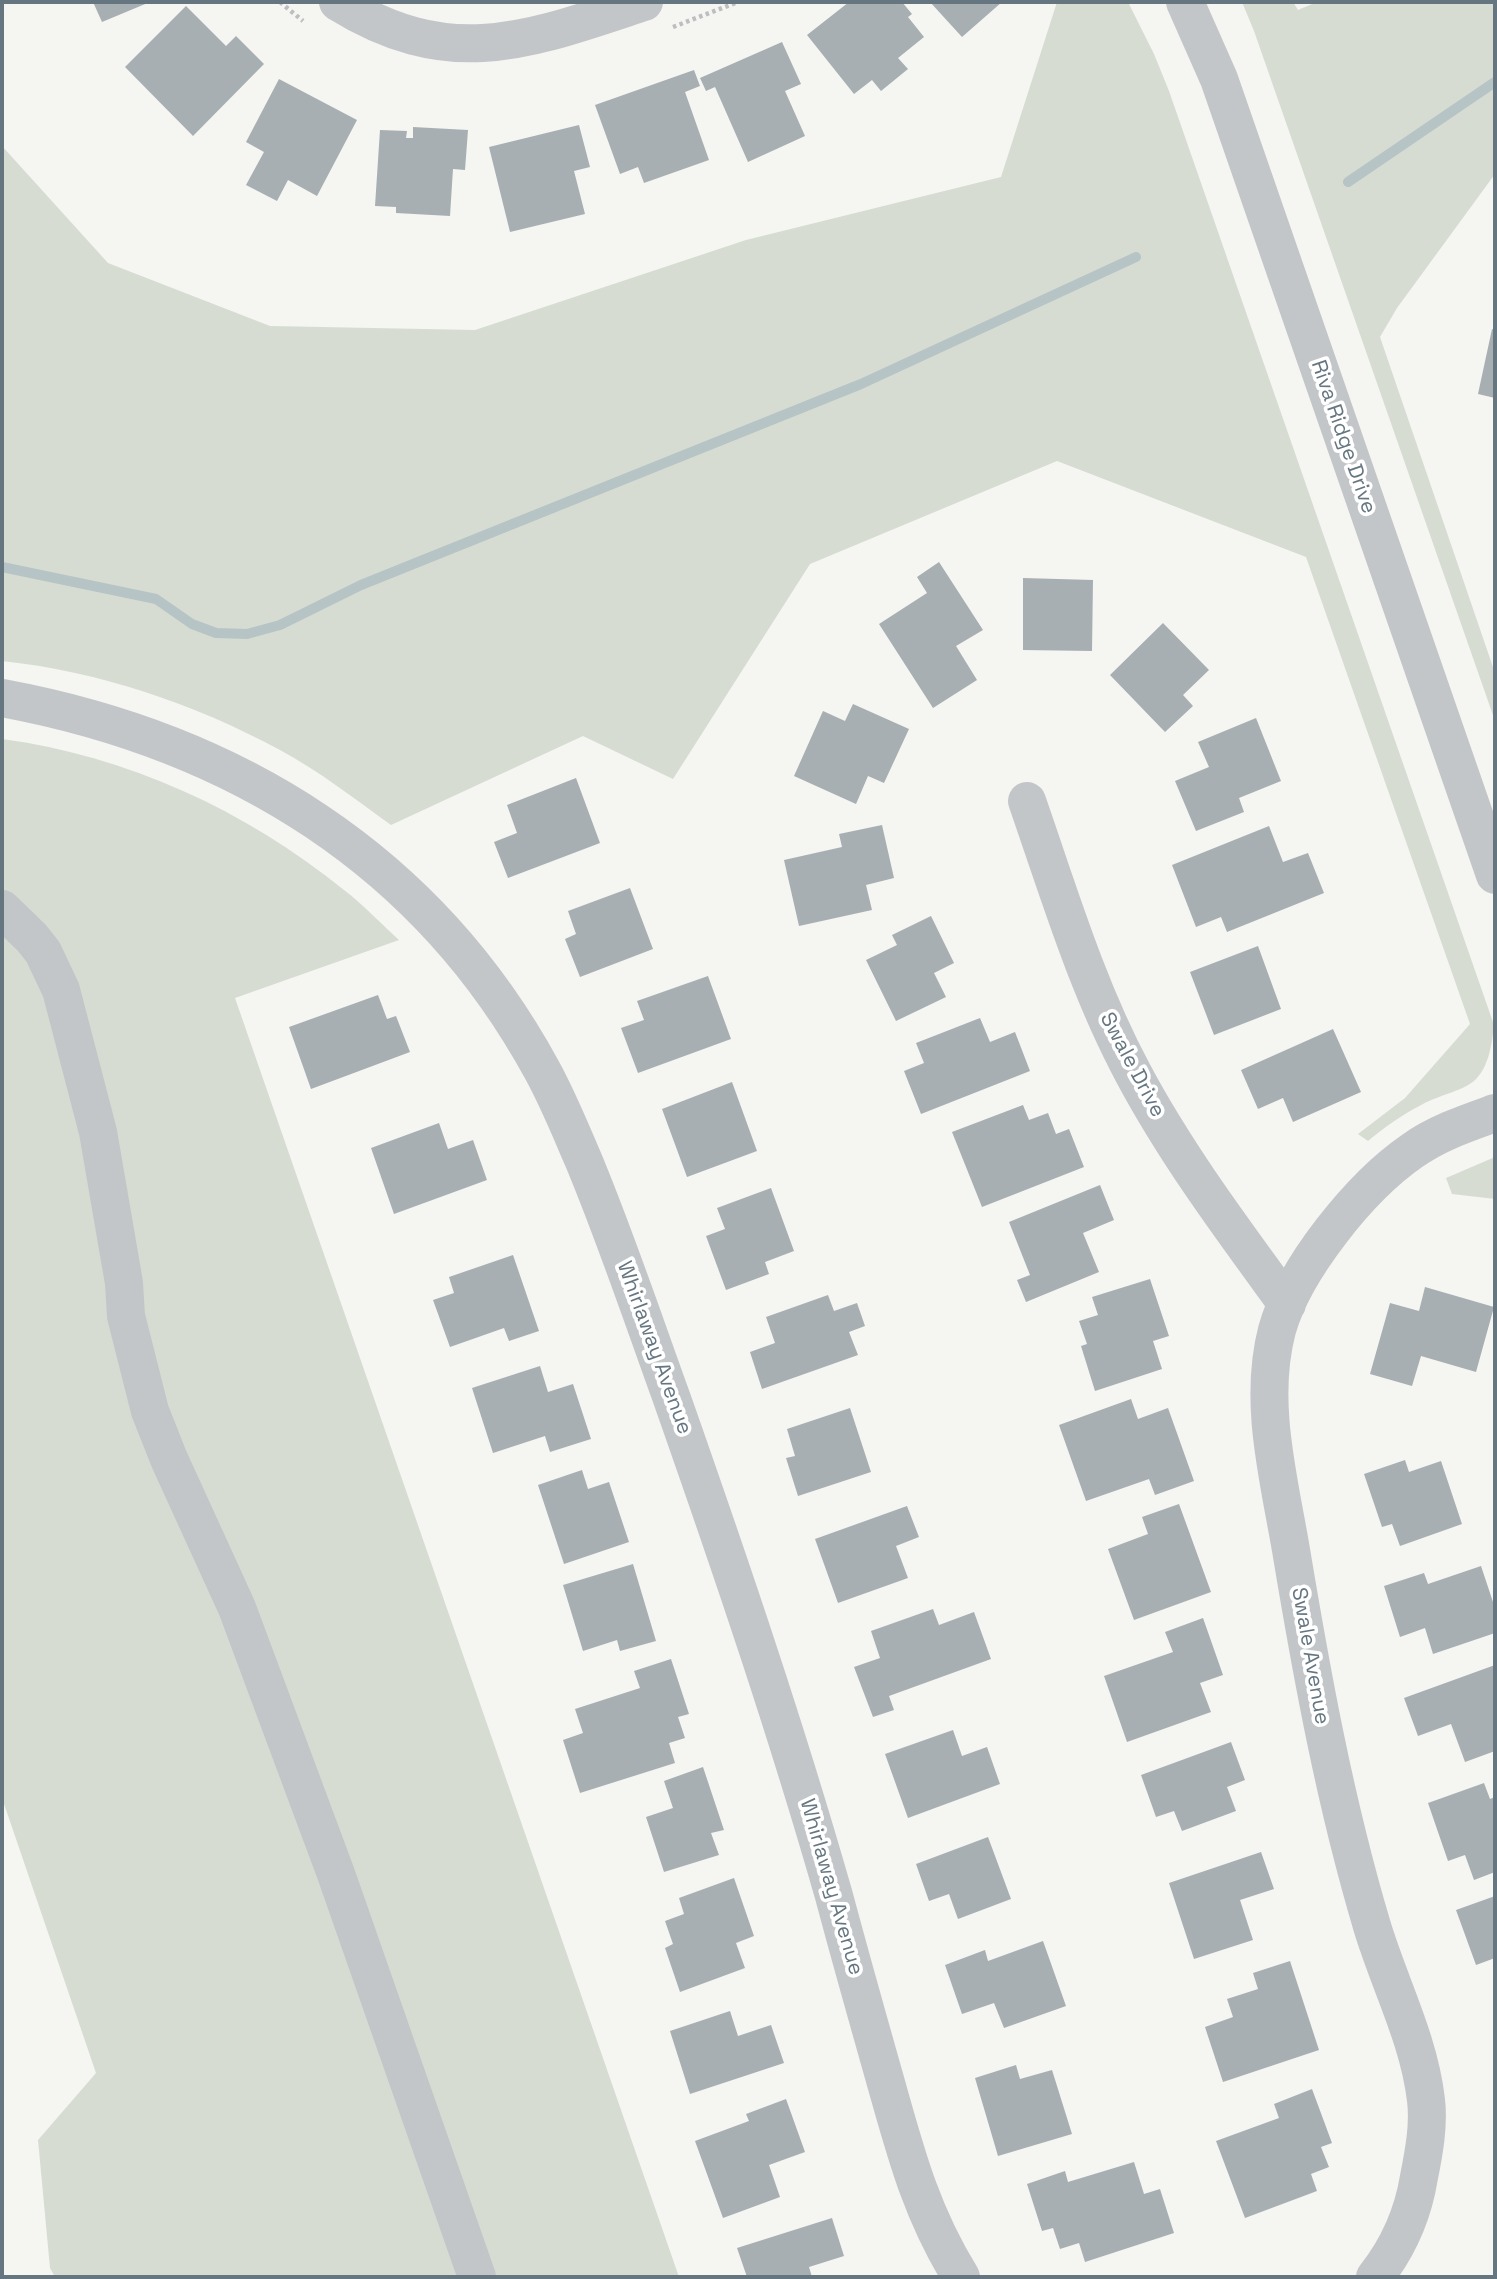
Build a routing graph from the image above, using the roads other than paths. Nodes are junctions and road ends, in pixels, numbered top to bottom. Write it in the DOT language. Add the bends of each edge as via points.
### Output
graph roads {
  1 [pos="338,2"];
  2 [pos="644,2"];
  3 [pos="1185,2"];
  4 [pos="2,698"];
  5 [pos="1027,801"];
  6 [pos="1495,875"];
  7 [pos="2,909"];
  8 [pos="1495,1113"];
  9 [pos="1287,1304"];
  10 [pos="477,2277"];
  11 [pos="961,2277"];
  12 [pos="1374,2277"];
  1 -- 2 [label="street" via="425,39 468,44 529,37"];
  3 -- 6 [label="street, Riva Ridge Drive" via="1223,92"];
  4 -- 11 [label="street, Whirlaway Avenue" via="89,716 196,754 300,809 423,908 476,971 527,1044 560,1105 612,1232 742,1596 808,1806 911,2171 934,2231"];
  5 -- 9 [label="street, Swale Drive" via="1078,948 1134,1075"];
  7 -- 10 [label="street" via="43,952 61,990 98,1132 126,1316 150,1411 242,1620"];
  8 -- 9 [label="street, Swale Avenue" via="1434,1138 1394,1165 1346,1213"];
  9 -- 12 [label="street, Swale Avenue" via="1270,1364 1271,1417 1304,1628 1333,1781 1372,1926 1414,2046 1426,2100 1416,2194 1398,2242"];
}
